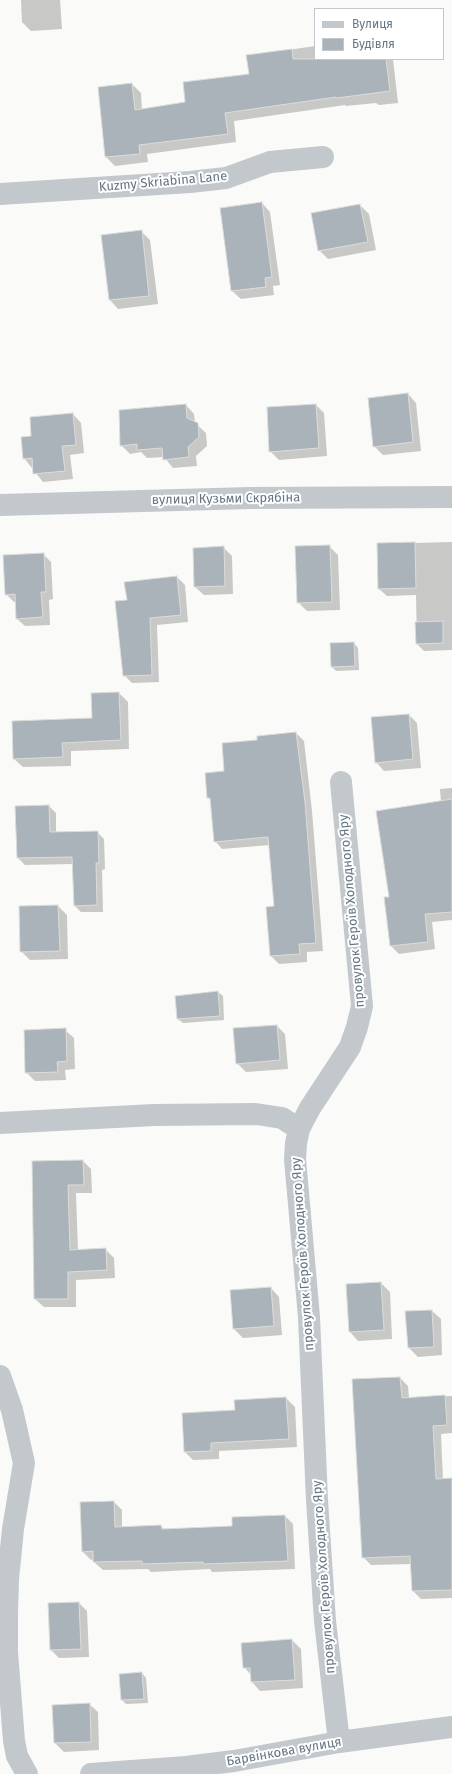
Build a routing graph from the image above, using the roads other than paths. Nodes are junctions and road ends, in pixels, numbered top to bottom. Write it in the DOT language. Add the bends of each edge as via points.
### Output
graph roads {
  1 [pos="323,157"];
  2 [pos="0,194"];
  3 [pos="452,497"];
  4 [pos="0,505"];
  5 [pos="341,782"];
  6 [pos="0,1123"];
  7 [pos="299,1129"];
  8 [pos="0,1376"];
  9 [pos="452,1727"];
  10 [pos="339,1742"];
  11 [pos="27,1774"];
  12 [pos="91,1774"];
  1 -- 2 [label="street, Kuzmy Skriabina Lane" via="270,162 226,178"];
  3 -- 4 [label="street, вулиця Кузьми Скрябіна" via="250,498"];
  5 -- 7 [label="street, провулок Героїв Холодного Яру" via="362,1006 350,1047"];
  6 -- 7 [label="street" via="256,1114 282,1118"];
  7 -- 10 [label="street, провулок Героїв Холодного Яру" via="296,1143 296,1179 308,1317 325,1614"];
  8 -- 11 [label="street" via="12,1410 24,1462 10,1548 7,1629 14,1741 17,1756"];
  9 -- 10 [label="street, Барвінкова вулиця"];
  10 -- 12 [label="street, Барвінкова вулиця" via="227,1762"];
}
